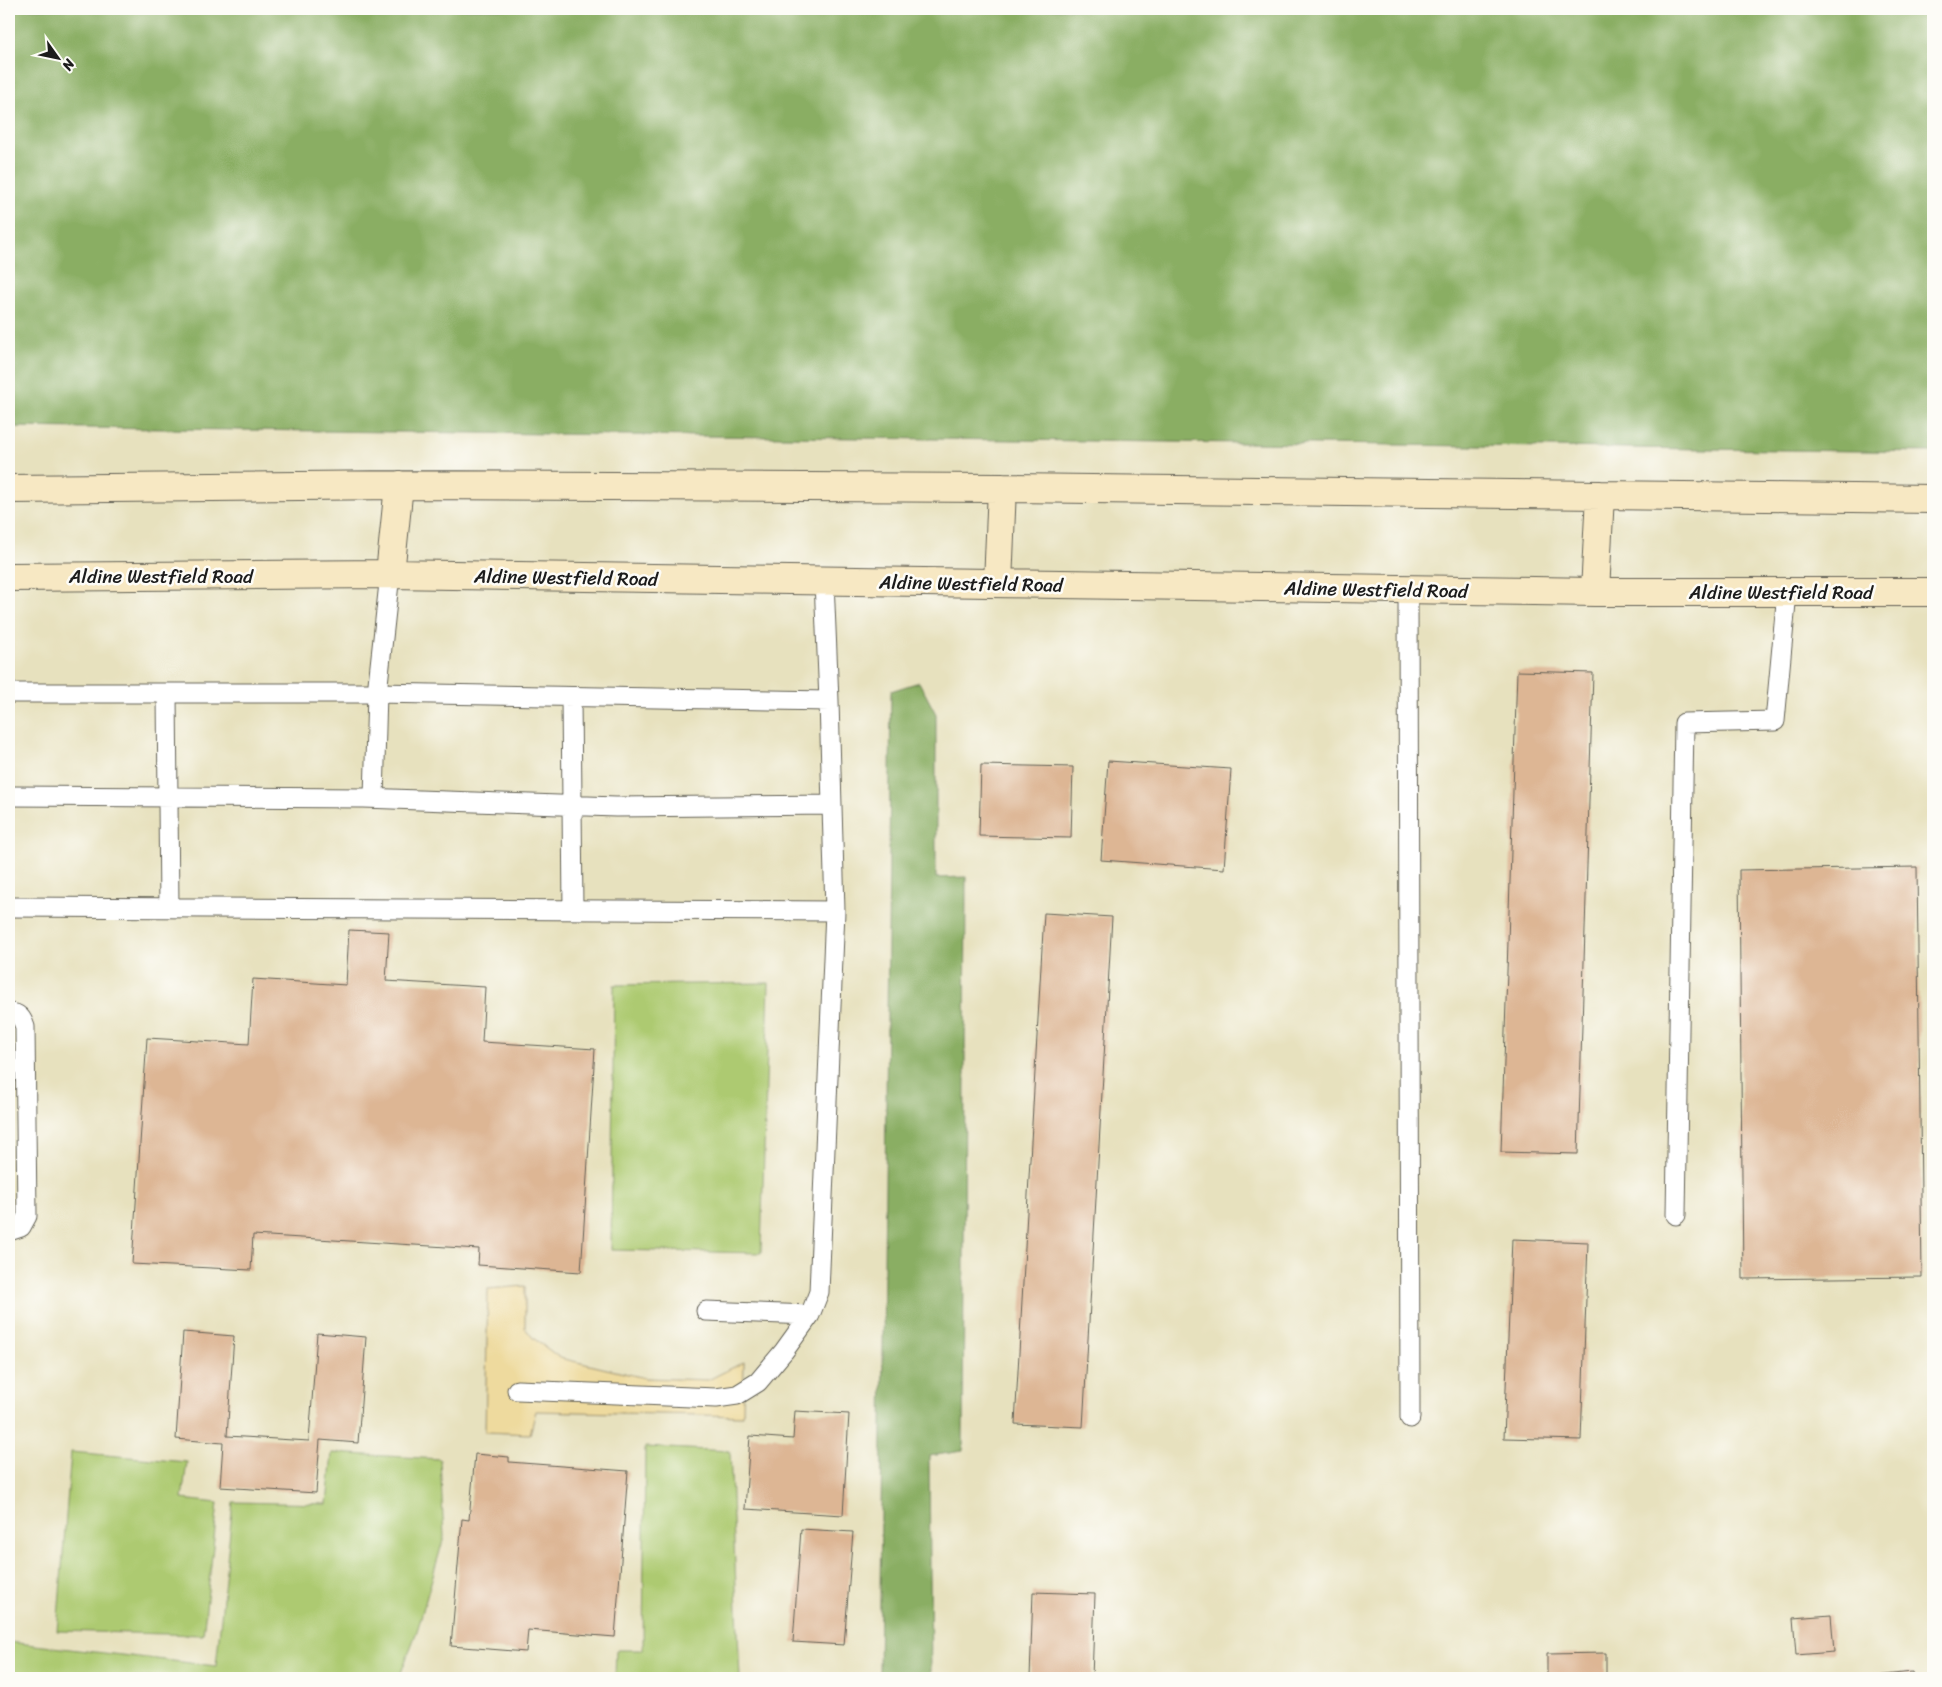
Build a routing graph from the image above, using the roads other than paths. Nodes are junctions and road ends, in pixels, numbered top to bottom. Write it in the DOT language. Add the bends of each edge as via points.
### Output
graph roads {
  1 [pos="399,485"];
  2 [pos="1002,488"];
  3 [pos="9,489"];
  4 [pos="1600,495"];
  5 [pos="1933,499"];
  6 [pos="390,574"];
  7 [pos="9,577"];
  8 [pos="824,581"];
  9 [pos="998,583"];
  10 [pos="1408,589"];
  11 [pos="1595,592"];
  12 [pos="1787,592"];
  13 [pos="1933,592"];
  14 [pos="9,693"];
  15 [pos="167,693"];
  16 [pos="377,693"];
  17 [pos="571,696"];
  18 [pos="829,701"];
  19 [pos="9,796"];
  20 [pos="168,796"];
  21 [pos="374,798"];
  22 [pos="573,805"];
  23 [pos="832,805"];
  24 [pos="9,907"];
  25 [pos="169,908"];
  26 [pos="573,910"];
  27 [pos="834,912"];
  28 [pos="9,1013"];
  29 [pos="1676,1214"];
  30 [pos="9,1231"];
  31 [pos="706,1311"];
  32 [pos="810,1314"];
  33 [pos="517,1390"];
  34 [pos="1410,1418"];
  1 -- 2 [label="main road"];
  1 -- 3 [label="main road"];
  1 -- 6 [label="main road"];
  2 -- 4 [label="main road"];
  2 -- 9 [label="main road"];
  4 -- 5 [label="main road"];
  4 -- 11 [label="main road"];
  6 -- 7 [label="main road, Aldine Westfield Road"];
  6 -- 8 [label="main road, Aldine Westfield Road"];
  6 -- 16 [label="lane"];
  8 -- 9 [label="main road, Aldine Westfield Road"];
  8 -- 18 [label="lane"];
  9 -- 10 [label="main road, Aldine Westfield Road"];
  10 -- 11 [label="main road, Aldine Westfield Road"];
  10 -- 34 [label="lane"];
  11 -- 12 [label="main road, Aldine Westfield Road"];
  12 -- 13 [label="main road, Aldine Westfield Road"];
  12 -- 29 [label="lane" via="1775,721 1684,723"];
  14 -- 15 [label="lane"];
  15 -- 16 [label="lane"];
  15 -- 20 [label="lane"];
  16 -- 17 [label="lane"];
  16 -- 21 [label="lane"];
  17 -- 18 [label="lane"];
  17 -- 22 [label="lane"];
  18 -- 23 [label="lane"];
  19 -- 20 [label="lane"];
  20 -- 21 [label="lane"];
  20 -- 25 [label="lane"];
  21 -- 22 [label="lane"];
  22 -- 23 [label="lane"];
  22 -- 26 [label="lane"];
  23 -- 27 [label="lane"];
  24 -- 25 [label="lane"];
  25 -- 26 [label="lane"];
  26 -- 27 [label="lane"];
  27 -- 32 [label="lane" via="819,1292"];
  28 -- 30 [label="lane" via="22,1018 25,1027 27,1216 21,1227"];
  31 -- 32 [label="lane"];
  32 -- 33 [label="lane" via="758,1382 738,1395 716,1398"];
}
